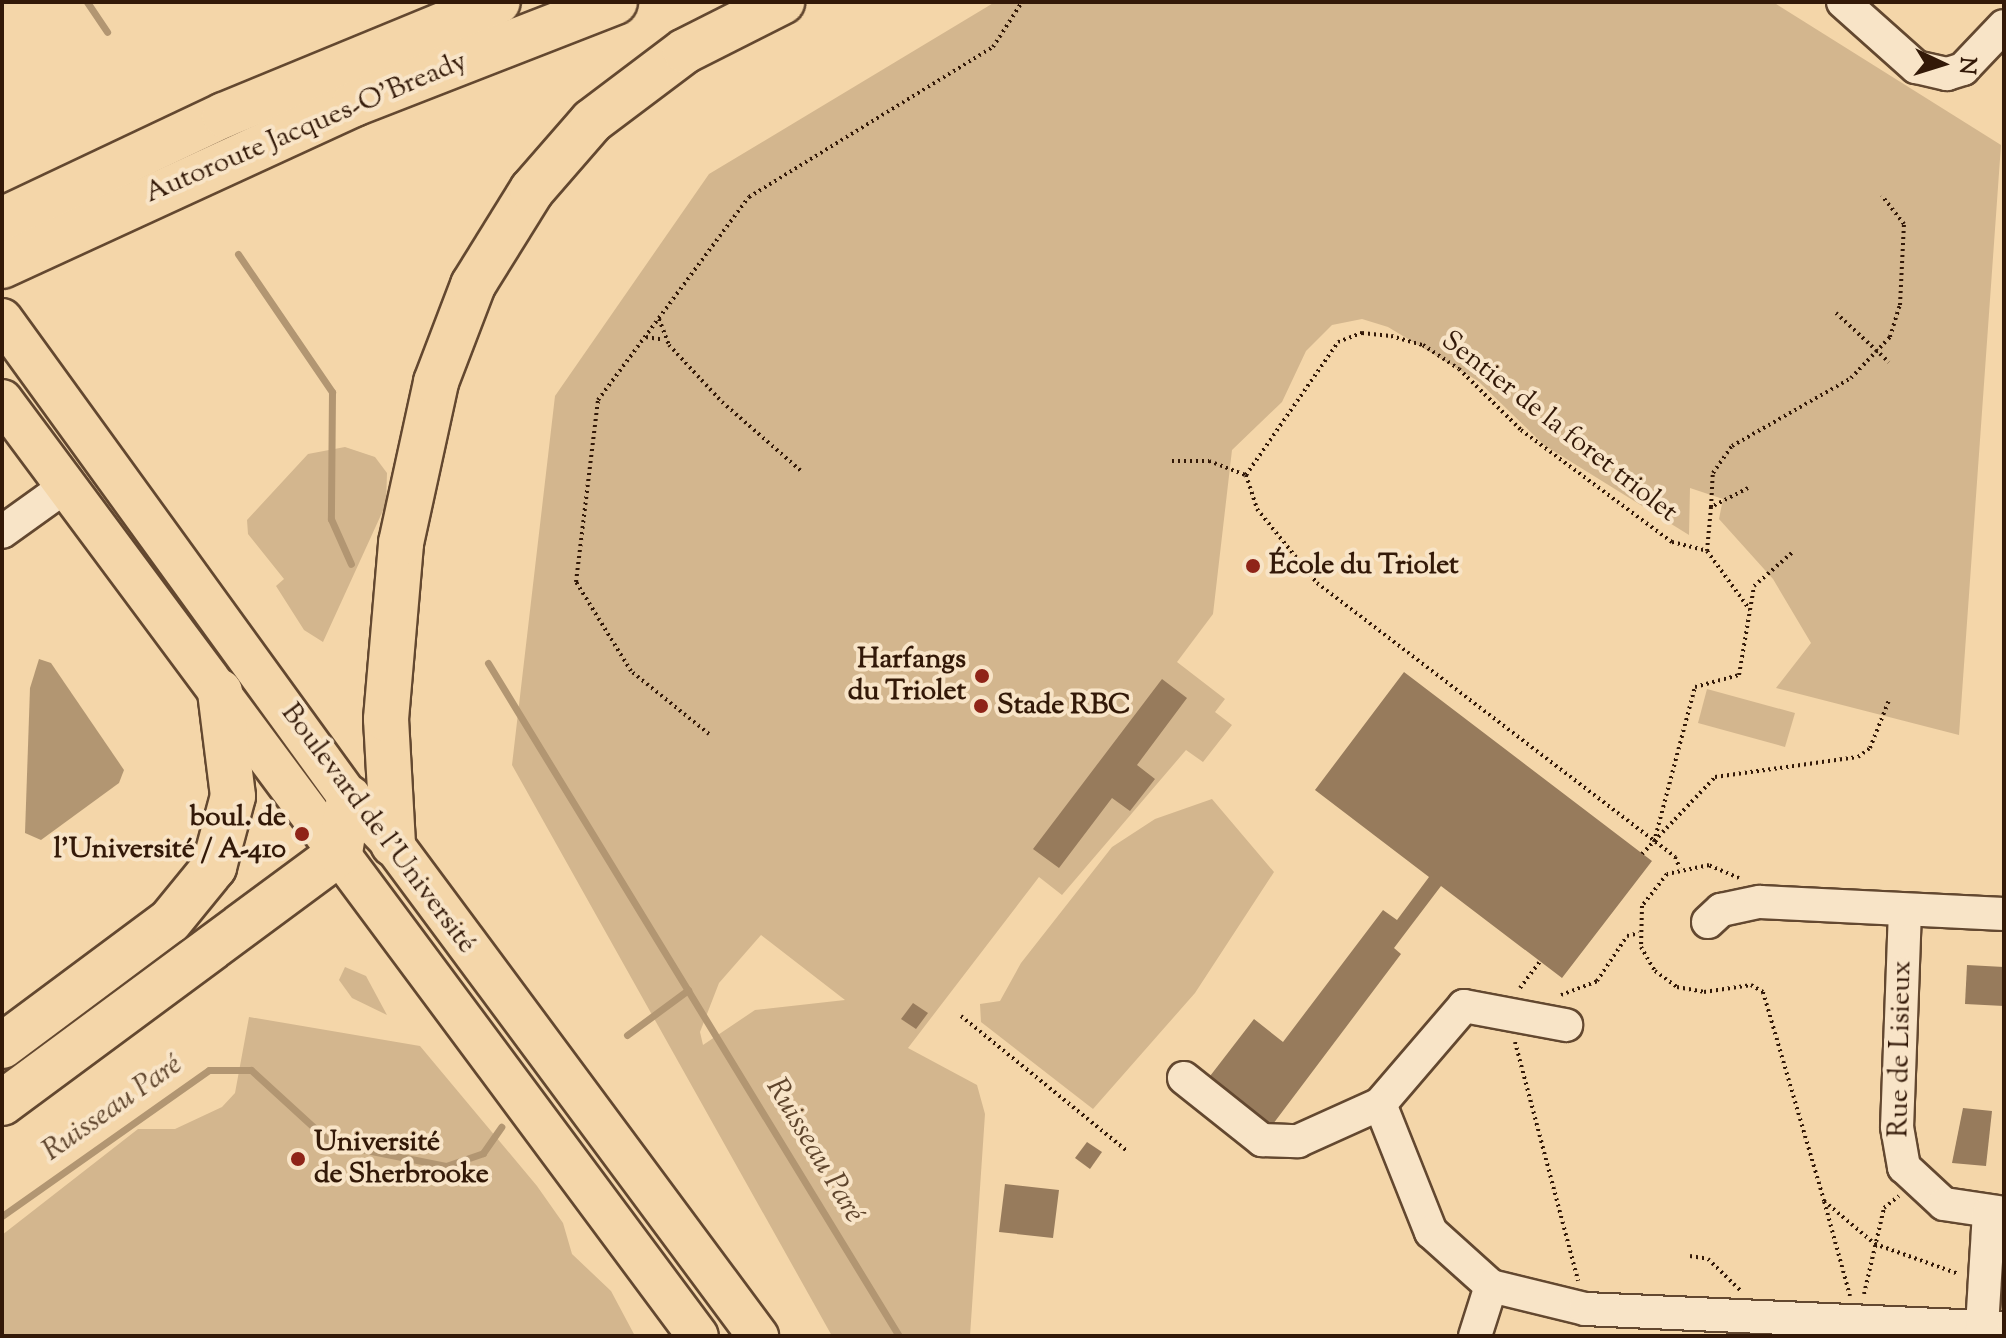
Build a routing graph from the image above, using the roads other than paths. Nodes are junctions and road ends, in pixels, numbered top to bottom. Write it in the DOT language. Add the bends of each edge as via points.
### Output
graph roads {
  1 [pos="498,2"];
  2 [pos="615,2"];
  3 [pos="782,2"];
  4 [pos="1843,2"];
  5 [pos="2004,26"];
  6 [pos="8,248"];
  7 [pos="2,319"];
  8 [pos="2,400"];
  9 [pos="66,486"];
  10 [pos="2,532"];
  11 [pos="220,692"];
  12 [pos="349,798"];
  13 [pos="393,844"];
  14 [pos="340,853"];
  15 [pos="1905,910"];
  16 [pos="2004,914"];
  17 [pos="1708,922"];
  18 [pos="1566,1025"];
  19 [pos="2,1046"];
  20 [pos="1184,1078"];
  21 [pos="2,1103"];
  22 [pos="1380,1104"];
  23 [pos="1996,1213"];
  24 [pos="1491,1286"];
  25 [pos="1993,1328"];
  26 [pos="698,1336"];
  27 [pos="758,1336"];
  28 [pos="1475,1336"];
  1 -- 6 [label="highway, Autoroute Jacques-O'Bready" via="224,115"];
  2 -- 6 [label="highway, Autoroute Jacques-O'Bready"];
  3 -- 13 [label="highway" via="685,51 592,121 532,190 473,285 436,382 401,543 386,719"];
  4 -- 5 [label="street" via="1879,38 1931,71 1963,69"];
  7 -- 12 [label="main road, Boulevard de l'Université"];
  8 -- 9 [label="main road, Boulevard de l'Université"];
  9 -- 10 [label="street"];
  9 -- 11 [label="main road, Boulevard de l'Université"];
  11 -- 14 [label="main road, Boulevard de l'Université"];
  11 -- 19 [label="highway" via="233,796 214,867 170,921"];
  12 -- 13 [label="main road, Boulevard de l'Université"];
  12 -- 14 [label="highway"];
  13 -- 27 [label="main road, Boulevard de l'Université"];
  14 -- 21 [label="highway"];
  14 -- 26 [label="main road, Boulevard de l'Université"];
  15 -- 16 [label="street"];
  15 -- 17 [label="street" via="1750,902"];
  15 -- 23 [label="street, Rue de Lisieux" via="1898,1138 1915,1182 1944,1204"];
  18 -- 22 [label="street" via="1519,998 1464,1006"];
  20 -- 22 [label="street" via="1242,1129 1279,1143"];
  22 -- 24 [label="street" via="1431,1232"];
  23 -- 25 [label="street" via="1985,1278"];
  24 -- 25 [label="street" via="1585,1309"];
  24 -- 28 [label="street"];
}
